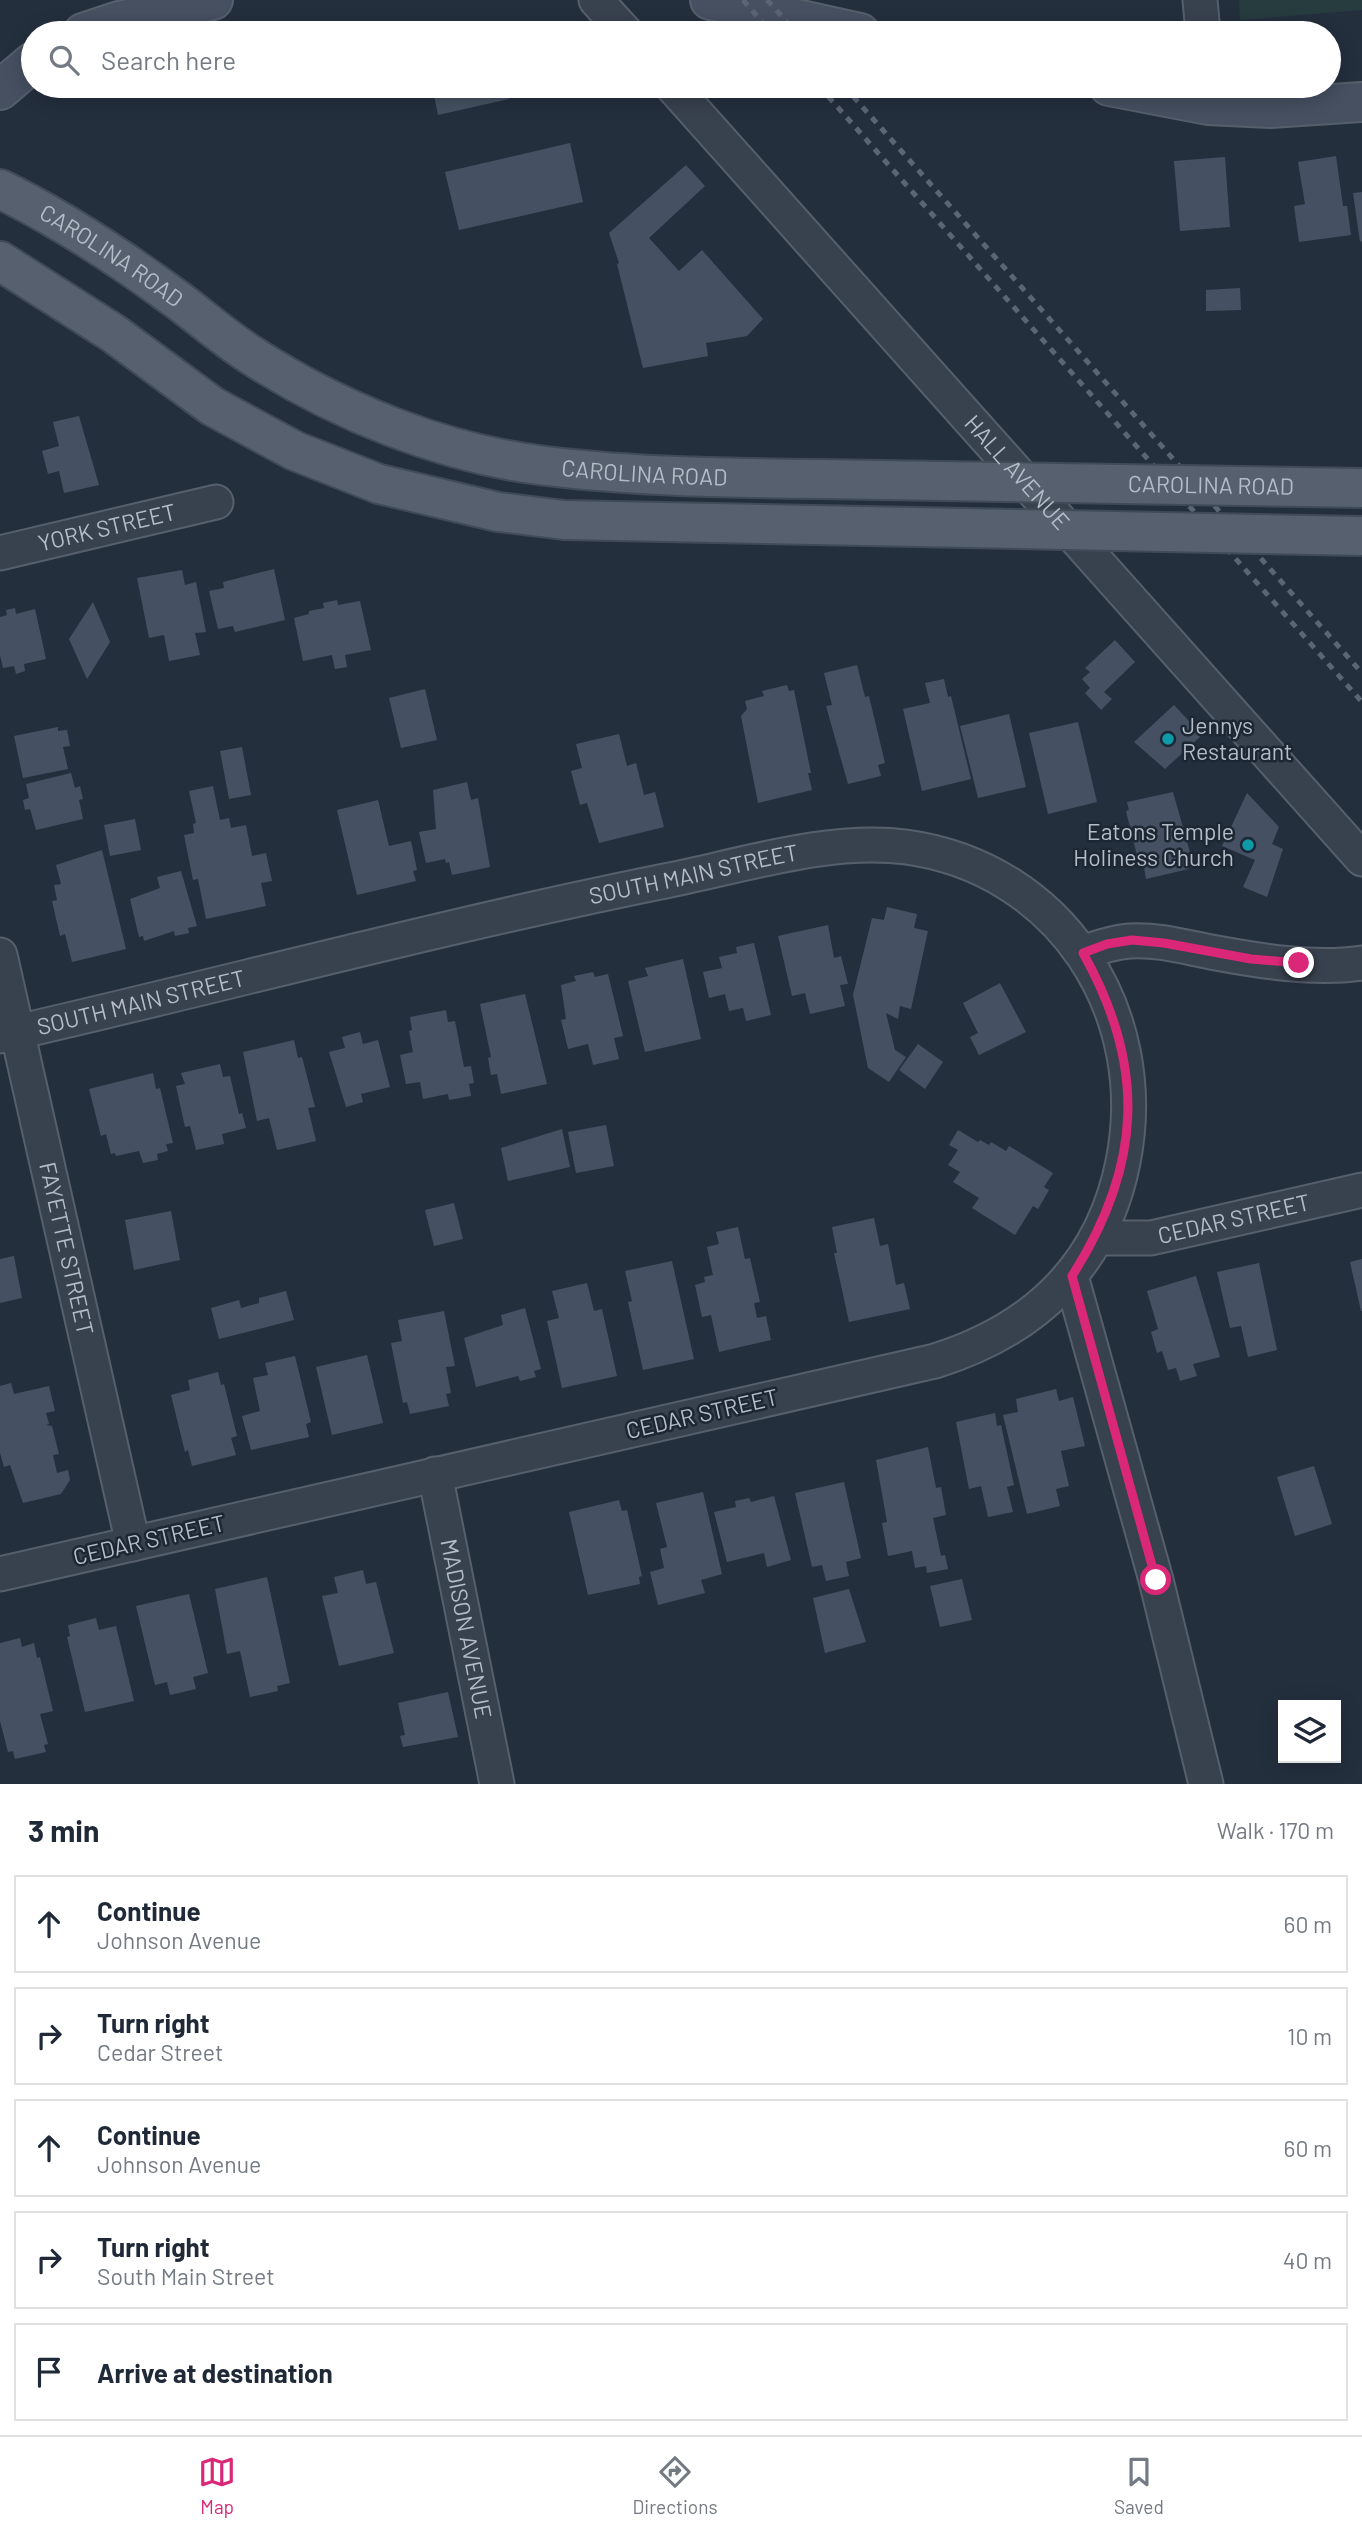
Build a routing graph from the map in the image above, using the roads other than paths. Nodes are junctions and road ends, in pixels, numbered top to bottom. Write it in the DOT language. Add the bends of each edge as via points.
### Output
graph roads {
  1 [pos="213,0"];
  2 [pos="596,0"];
  3 [pos="710,0"];
  4 [pos="1200,0"];
  5 [pos="119,21"];
  6 [pos="615,21"];
  7 [pos="805,21"];
  8 [pos="1202,21"];
  9 [pos="21,72"];
  10 [pos="0,90"];
  11 [pos="683,98"];
  12 [pos="1222,98"];
  13 [pos="1362,102"];
  14 [pos="0,189"];
  15 [pos="0,261"];
  16 [pos="1362,488"];
  17 [pos="216,502"];
  18 [pos="1362,536"];
  19 [pos="0,553"];
  20 [pos="1362,859"];
  21 [pos="1083,953"];
  22 [pos="0,955"];
  23 [pos="1362,963"];
  24 [pos="9,1034"];
  25 [pos="1362,1190"];
  26 [pos="1096,1238"];
  27 [pos="1072,1276"];
  28 [pos="435,1474"];
  29 [pos="133,1544"];
  30 [pos="0,1574"];
  31 [pos="497,1784"];
  32 [pos="1206,1784"];
  1 -- 5 [label="street"];
  2 -- 6 [label="street"];
  3 -- 7 [label="street"];
  4 -- 8 [label="street"];
  9 -- 10 [label="street"];
  11 -- 20 [label="street, HALL AVENUE"];
  12 -- 13 [label="street" via="1270,108"];
  14 -- 16 [label="main road, CAROLINA ROAD, bridge" via="46,211 250,355 321,394 427,438 485,454 544,466 666,477"];
  15 -- 18 [label="main road, CAROLINA ROAD, bridge" via="83,312 212,406 295,451 379,484 498,512 565,520"];
  17 -- 19 [label="street, YORK STREET"];
  21 -- 23 [label="street" via="1132,940 1251,959 1340,966"];
  21 -- 24 [label="street, SOUTH MAIN STREET" via="1054,917 1026,893 985,870 916,849 848,844 622,890"];
  21 -- 26 [label="street, SOUTH MAIN STREET" via="1106,993 1118,1028 1127,1084 1119,1182"];
  22 -- 24 [label="street, FAYETTE STREET"];
  24 -- 29 [label="street, FAYETTE STREET"];
  25 -- 26 [label="street, CEDAR STREET" via="1151,1238"];
  26 -- 27 [label="street, CEDAR STREET"];
  27 -- 28 [label="street, CEDAR STREET" via="1048,1302 1011,1329 970,1350"];
  27 -- 32 [label="street" via="1156,1580"];
  28 -- 29 [label="street, CEDAR STREET"];
  28 -- 31 [label="street, MADISON AVENUE"];
  29 -- 30 [label="street, CEDAR STREET"];
}
